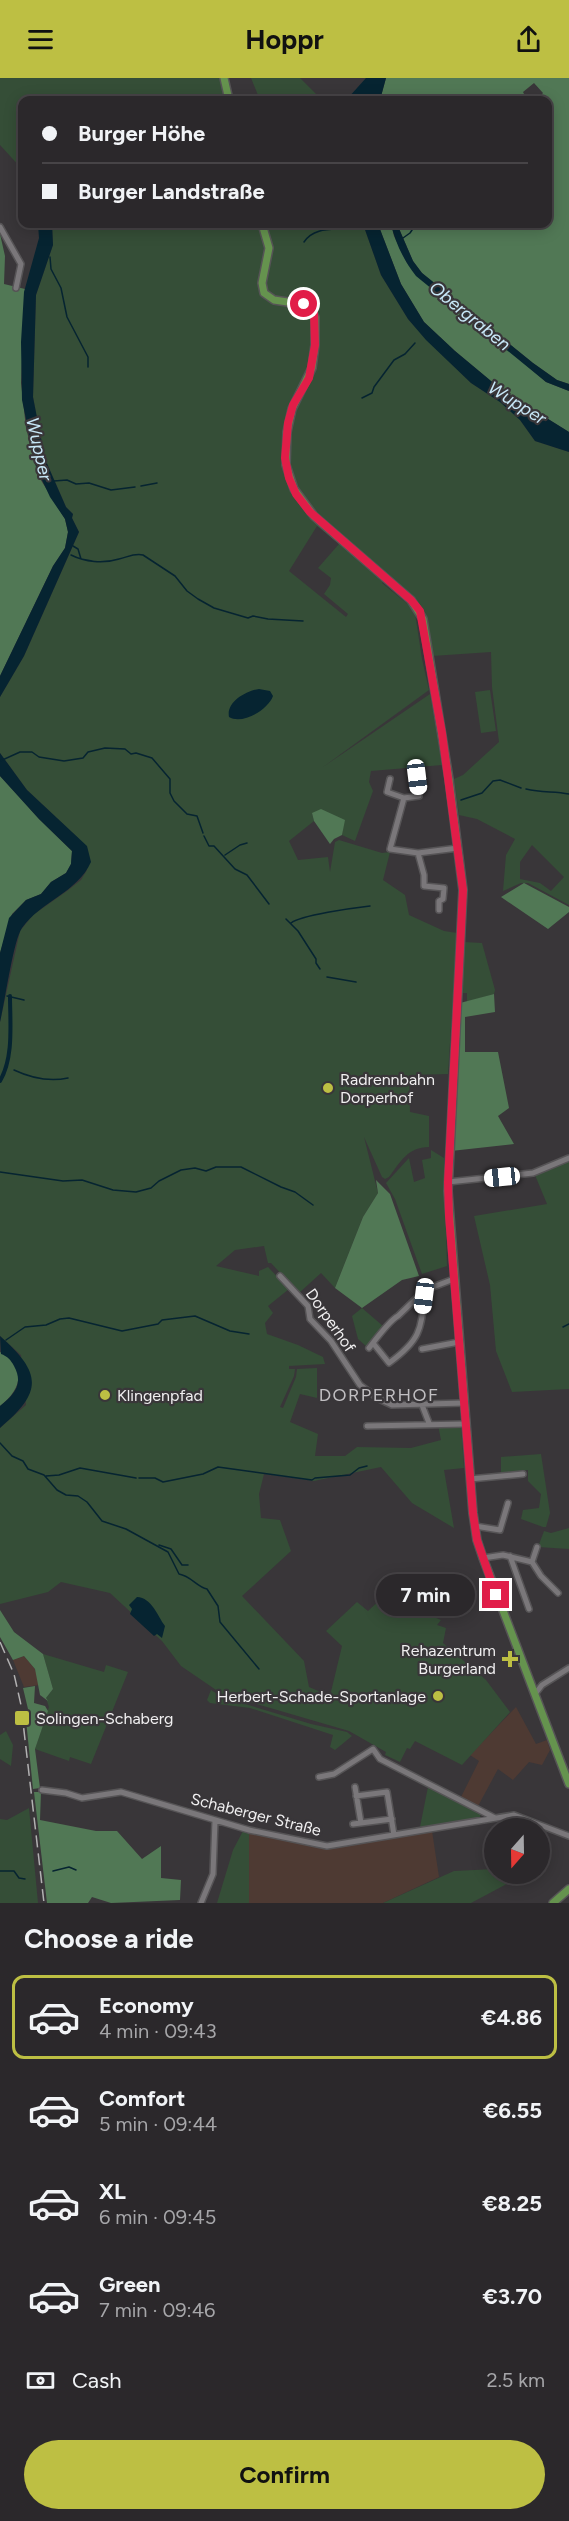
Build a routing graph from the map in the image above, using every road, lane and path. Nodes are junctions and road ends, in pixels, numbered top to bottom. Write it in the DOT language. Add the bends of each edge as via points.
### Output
graph roads {
  1 [pos="224,78"];
  2 [pos="228,96"];
  3 [pos="0,227"];
  4 [pos="263,228"];
  5 [pos="16,288"];
  6 [pos="417,777"];
  7 [pos="390,779"];
  8 [pos="404,798"];
  9 [pos="458,848"];
  10 [pos="418,853"];
  11 [pos="439,910"];
  12 [pos="569,1158"];
  13 [pos="448,1182"];
  14 [pos="280,1276"];
  15 [pos="454,1279"];
  16 [pos="425,1290"];
  17 [pos="459,1342"];
  18 [pos="429,1356"];
  19 [pos="464,1403"];
  20 [pos="422,1405"];
  21 [pos="429,1423"];
  22 [pos="465,1424"];
  23 [pos="367,1426"];
  24 [pos="524,1474"];
  25 [pos="470,1479"];
  26 [pos="508,1503"];
  27 [pos="475,1526"];
  28 [pos="537,1547"];
  29 [pos="510,1556"];
  30 [pos="483,1558"];
  31 [pos="532,1562"];
  32 [pos="558,1593"];
  33 [pos="529,1609"];
  34 [pos="569,1668"];
  35 [pos="535,1694"];
  36 [pos="319,1777"];
  37 [pos="569,1784"];
  38 [pos="355,1787"];
  39 [pos="42,1790"];
  40 [pos="356,1796"];
  41 [pos="495,1818"];
  42 [pos="524,1818"];
  43 [pos="392,1819"];
  44 [pos="484,1820"];
  45 [pos="215,1821"];
  46 [pos="361,1823"];
  47 [pos="352,1824"];
  48 [pos="550,1828"];
  49 [pos="394,1835"];
  50 [pos="569,1836"];
  51 [pos="569,1889"];
  52 [pos="201,1903"];
  53 [pos="553,1903"];
  1 -- 2 [label="main road"];
  3 -- 5 [label="street" via="21,264"];
  4 -- 9 [label="main road" via="269,248 264,293 274,300 308,305 315,319 311,370 288,423 285,458 290,479 310,512 421,613"];
  6 -- 8 [label="street" via="419,796"];
  7 -- 8 [label="street" via="387,792"];
  8 -- 10 [label="street" via="390,847"];
  9 -- 10 [label="street"];
  9 -- 13 [label="main road" via="464,904"];
  10 -- 11 [label="street" via="424,886 444,888"];
  12 -- 13 [label="street" via="533,1173"];
  13 -- 15 [label="main road"];
  14 -- 20 [label="street, Dorperhof" via="308,1306 310,1319 360,1385 387,1404"];
  15 -- 16 [label="street"];
  15 -- 17 [label="main road"];
  16 -- 16 [label="street" via="393,1318 371,1345 388,1363 410,1347 419,1330"];
  17 -- 18 [label="street" via="425,1348"];
  17 -- 19 [label="main road"];
  19 -- 20 [label="street, Dorperhof"];
  19 -- 22 [label="main road"];
  20 -- 21 [label="street"];
  21 -- 22 [label="street"];
  21 -- 23 [label="street"];
  22 -- 25 [label="main road"];
  24 -- 25 [label="street"];
  25 -- 27 [label="main road"];
  26 -- 27 [label="street" via="500,1530"];
  27 -- 30 [label="main road"];
  28 -- 31 [label="street"];
  29 -- 30 [label="street"];
  29 -- 31 [label="street"];
  29 -- 33 [label="street"];
  30 -- 35 [label="main road"];
  31 -- 32 [label="street"];
  34 -- 35 [label="street"];
  35 -- 37 [label="main road"];
  36 -- 41 [label="street" via="334,1774 373,1749 380,1759"];
  38 -- 40 [label="street"];
  39 -- 45 [label="street, Schaberger Straße" via="81,1798 121,1792"];
  40 -- 43 [label="street" via="387,1792"];
  40 -- 46 [label="street"];
  41 -- 42 [label="street, Schaberger Straße"];
  43 -- 46 [label="street"];
  43 -- 49 [label="street"];
  44 -- 49 [label="street, Schaberger Straße"];
  45 -- 49 [label="street, Schaberger Straße" via="327,1846"];
  45 -- 52 [label="street" via="213,1874"];
  46 -- 47 [label="street"];
  48 -- 50 [label="street, Schaberger Straße"];
  51 -- 53 [label="main road"];
}
